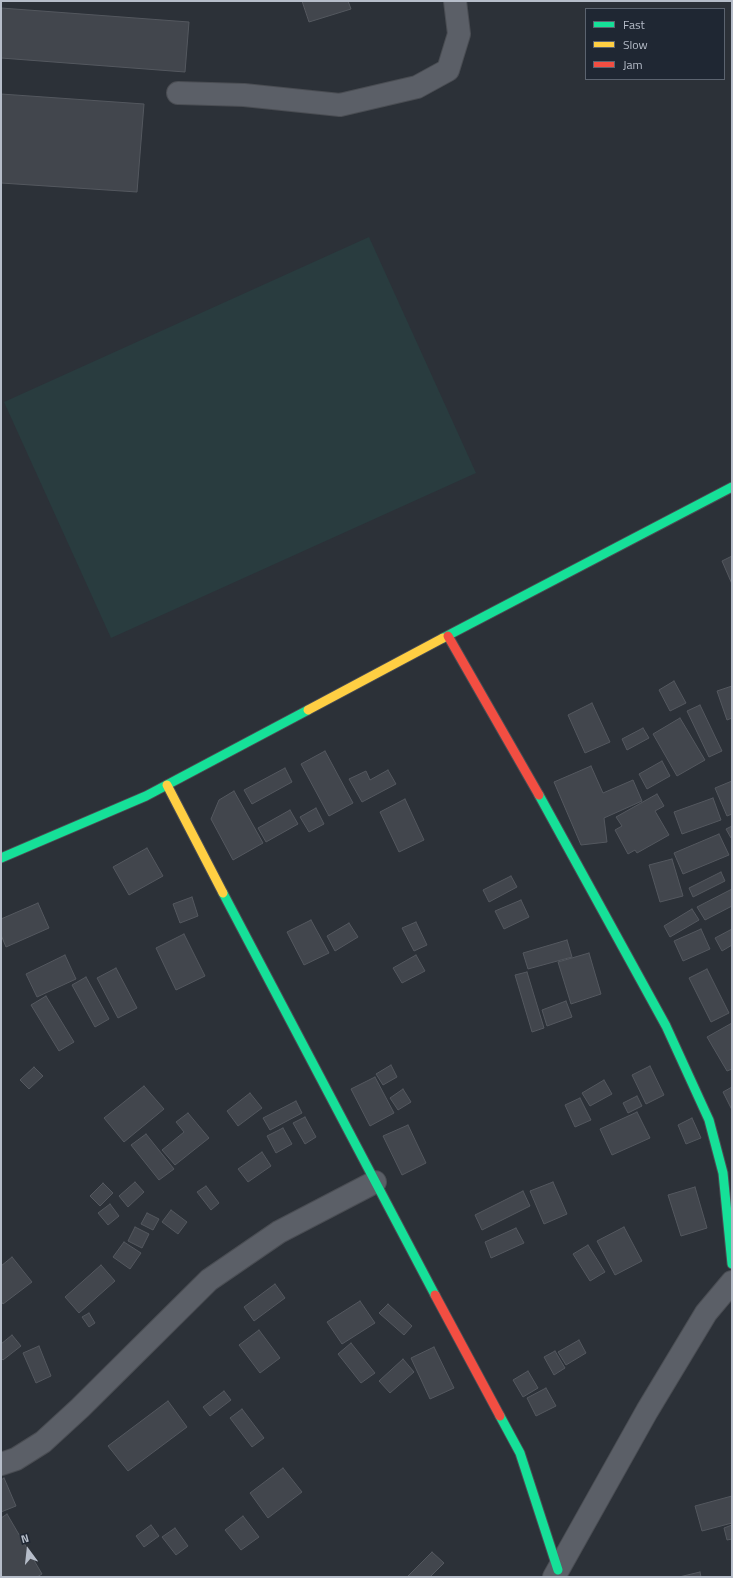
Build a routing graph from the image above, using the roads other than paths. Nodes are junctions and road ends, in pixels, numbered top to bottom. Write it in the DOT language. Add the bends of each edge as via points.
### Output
graph roads {
  1 [pos="455,1"];
  2 [pos="178,93"];
  3 [pos="732,487"];
  4 [pos="448,636"];
  5 [pos="167,785"];
  6 [pos="1,858"];
  7 [pos="375,1182"];
  8 [pos="732,1264"];
  9 [pos="732,1282"];
  10 [pos="1,1464"];
  11 [pos="556,1574"];
  1 -- 2 [label="street" via="459,34 448,70 417,87 340,105 244,95"];
  3 -- 4 [label="street"];
  4 -- 5 [label="street"];
  4 -- 8 [label="street" via="531,780 662,1020 709,1120 723,1173"];
  5 -- 6 [label="street"];
  5 -- 7 [label="street"];
  7 -- 10 [label="street" via="279,1232 209,1280 43,1442 16,1459"];
  7 -- 11 [label="street" via="520,1453"];
  9 -- 11 [label="street" via="706,1313 647,1411"];
}
